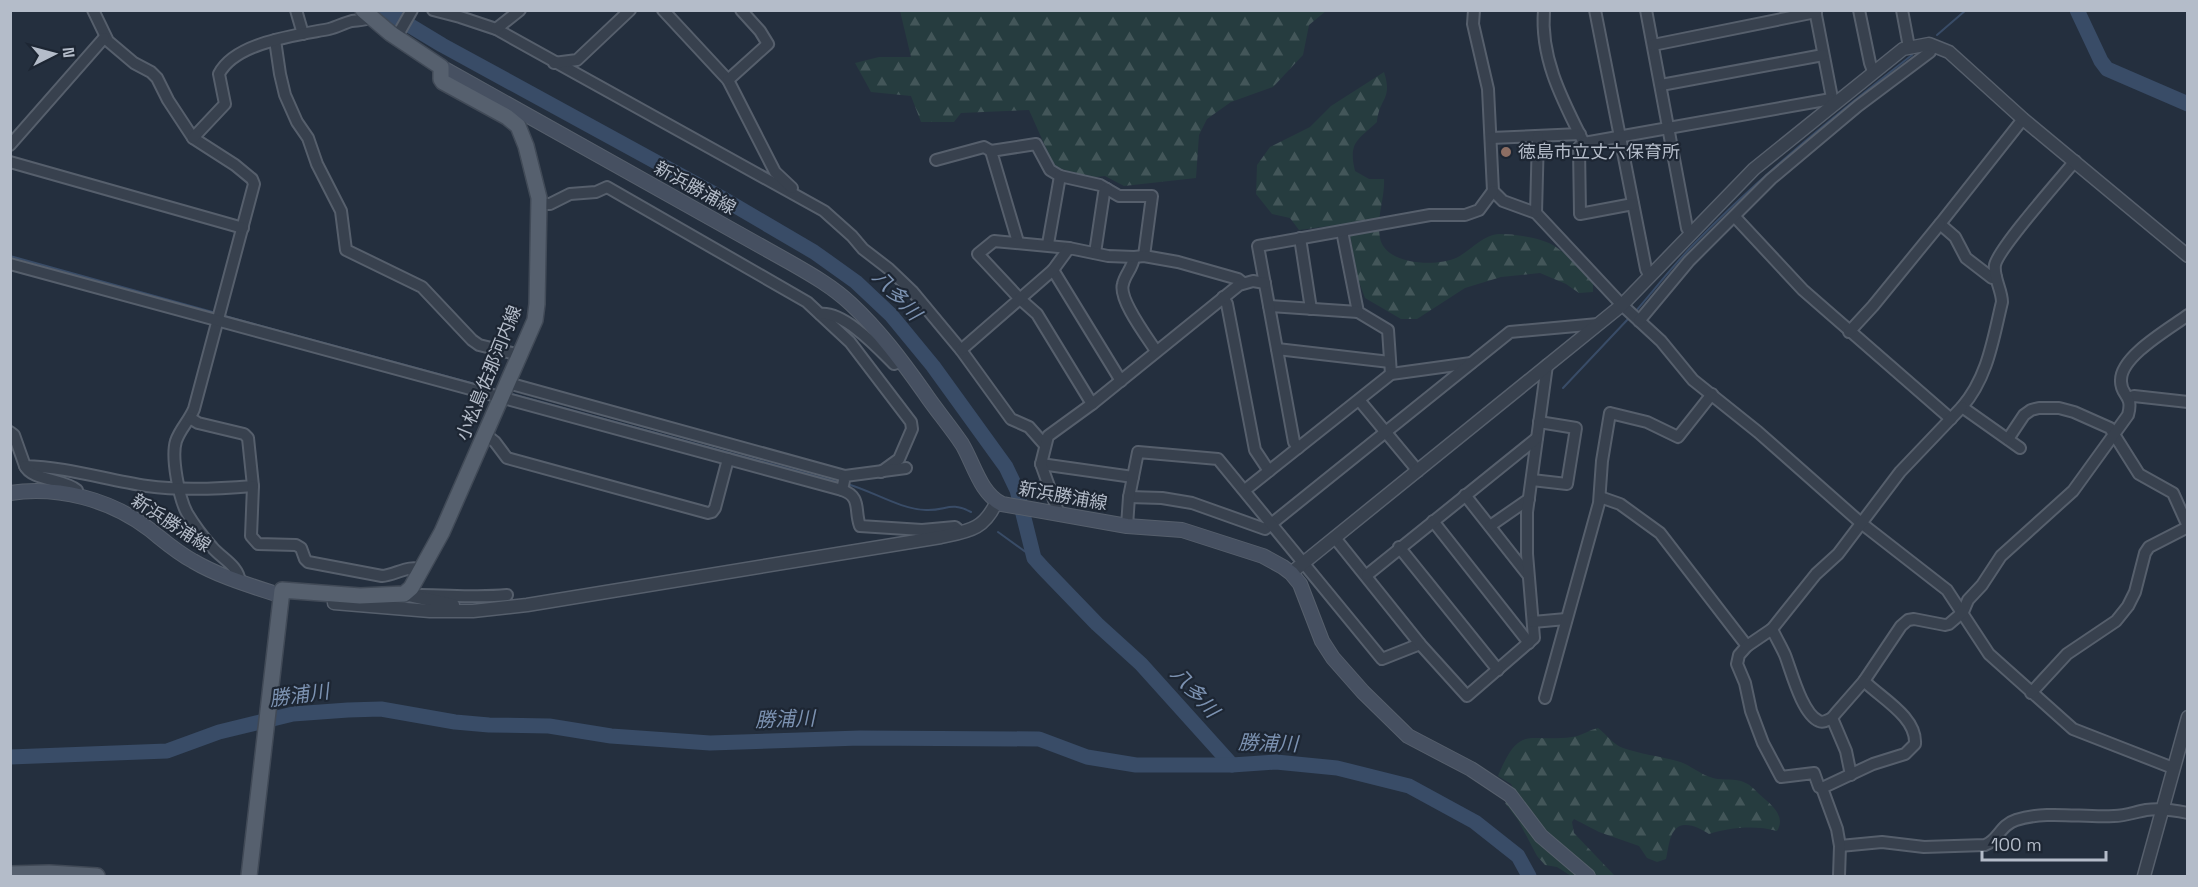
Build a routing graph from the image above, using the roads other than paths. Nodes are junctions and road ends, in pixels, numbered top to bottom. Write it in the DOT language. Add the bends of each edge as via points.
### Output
graph roads {
  1 [pos="93,10"];
  2 [pos="296,10"];
  3 [pos="412,10"];
  4 [pos="433,10"];
  5 [pos="520,10"];
  6 [pos="630,10"];
  7 [pos="663,10"];
  8 [pos="741,10"];
  9 [pos="1474,10"];
  10 [pos="1544,10"];
  11 [pos="1595,10"];
  12 [pos="1646,10"];
  13 [pos="1859,10"];
  14 [pos="1902,10"];
  15 [pos="1815,11"];
  16 [pos="366,14"];
  17 [pos="496,29"];
  18 [pos="303,34"];
  19 [pos="398,35"];
  20 [pos="104,38"];
  21 [pos="275,40"];
  22 [pos="1653,45"];
  23 [pos="1932,45"];
  24 [pos="1909,47"];
  25 [pos="1823,55"];
  26 [pos="553,63"];
  27 [pos="441,67"];
  28 [pos="1873,71"];
  29 [pos="728,80"];
  30 [pos="1661,85"];
  31 [pos="1832,101"];
  32 [pos="2023,119"];
  33 [pos="1669,128"];
  34 [pos="1538,136"];
  35 [pos="1620,136"];
  36 [pos="193,138"];
  37 [pos="1491,138"];
  38 [pos="1582,139"];
  39 [pos="10,145"];
  40 [pos="991,151"];
  41 [pos="936,160"];
  42 [pos="2075,161"];
  43 [pos="10,162"];
  44 [pos="1060,176"];
  45 [pos="1107,189"];
  46 [pos="1493,191"];
  47 [pos="796,196"];
  48 [pos="539,204"];
  49 [pos="1633,204"];
  50 [pos="1536,213"];
  51 [pos="1735,217"];
  52 [pos="1940,224"];
  53 [pos="243,228"];
  54 [pos="1342,231"];
  55 [pos="1690,233"];
  56 [pos="1300,238"];
  57 [pos="1018,242"];
  58 [pos="1048,244"];
  59 [pos="1069,248"];
  60 [pos="1095,253"];
  61 [pos="2187,255"];
  62 [pos="1139,256"];
  63 [pos="10,264"];
  64 [pos="1053,270"];
  65 [pos="1649,274"];
  66 [pos="1996,277"];
  67 [pos="1243,283"];
  68 [pos="1265,283"];
  69 [pos="1223,297"];
  70 [pos="1020,299"];
  71 [pos="1622,305"];
  72 [pos="1269,306"];
  73 [pos="1311,309"];
  74 [pos="1358,312"];
  75 [pos="820,314"];
  76 [pos="2187,315"];
  77 [pos="219,317"];
  78 [pos="1639,321"];
  79 [pos="1598,324"];
  80 [pos="1849,332"];
  81 [pos="1277,349"];
  82 [pos="961,350"];
  83 [pos="1156,351"];
  84 [pos="520,355"];
  85 [pos="902,361"];
  86 [pos="1390,362"];
  87 [pos="1472,363"];
  88 [pos="1547,365"];
  89 [pos="1391,374"];
  90 [pos="1121,381"];
  91 [pos="505,391"];
  92 [pos="1712,394"];
  93 [pos="2129,398"];
  94 [pos="1359,399"];
  95 [pos="2187,402"];
  96 [pos="1092,404"];
  97 [pos="1962,407"];
  98 [pos="190,418"];
  99 [pos="1951,419"];
  100 [pos="1539,422"];
  101 [pos="10,432"];
  102 [pos="1386,432"];
  103 [pos="486,434"];
  104 [pos="2115,434"];
  105 [pos="1537,438"];
  106 [pos="2008,439"];
  107 [pos="1044,444"];
  108 [pos="1298,448"];
  109 [pos="2020,448"];
  110 [pos="728,459"];
  111 [pos="1041,464"];
  112 [pos="25,466"];
  113 [pos="906,468"];
  114 [pos="1269,471"];
  115 [pos="1418,471"];
  116 [pos="881,472"];
  117 [pos="1133,477"];
  118 [pos="1532,480"];
  119 [pos="843,483"];
  120 [pos="253,486"];
  121 [pos="180,489"];
  122 [pos="1245,490"];
  123 [pos="10,493"];
  124 [pos="1466,495"];
  125 [pos="78,496"];
  126 [pos="1600,496"];
  127 [pos="1130,497"];
  128 [pos="1529,499"];
  129 [pos="1000,503"];
  130 [pos="1056,513"];
  131 [pos="1433,521"];
  132 [pos="1861,523"];
  133 [pos="1272,524"];
  134 [pos="1127,526"];
  135 [pos="1490,526"];
  136 [pos="961,532"];
  137 [pos="1335,538"];
  138 [pos="1399,548"];
  139 [pos="1304,563"];
  140 [pos="422,570"];
  141 [pos="1292,573"];
  142 [pos="1367,574"];
  143 [pos="1529,575"];
  144 [pos="240,582"];
  145 [pos="404,594"];
  146 [pos="507,595"];
  147 [pos="360,596"];
  148 [pos="281,597"];
  149 [pos="334,603"];
  150 [pos="502,608"];
  151 [pos="1962,612"];
  152 [pos="1566,619"];
  153 [pos="1533,622"];
  154 [pos="1772,629"];
  155 [pos="1528,643"];
  156 [pos="1420,644"];
  157 [pos="1747,646"];
  158 [pos="1498,670"];
  159 [pos="1864,681"];
  160 [pos="2031,693"];
  161 [pos="1545,698"];
  162 [pos="2187,717"];
  163 [pos="1832,718"];
  164 [pos="2173,768"];
  165 [pos="1851,775"];
  166 [pos="1822,788"];
  167 [pos="2162,809"];
  168 [pos="2187,813"];
  169 [pos="1840,846"];
  170 [pos="10,874"];
  171 [pos="97,876"];
  172 [pos="249,876"];
  173 [pos="1588,876"];
  174 [pos="1839,876"];
  175 [pos="2144,876"];
  1 -- 20 [label="street"];
  2 -- 18 [label="street"];
  3 -- 19 [label="street"];
  4 -- 17 [label="street"];
  5 -- 17 [label="street"];
  6 -- 26 [label="street" via="578,60"];
  7 -- 29 [label="street"];
  8 -- 29 [label="street" via="768,44"];
  9 -- 37 [label="street" via="1473,24 1488,89"];
  10 -- 38 [label="street" via="1547,56 1556,87"];
  11 -- 35 [label="street"];
  12 -- 22 [label="street"];
  13 -- 28 [label="street"];
  14 -- 24 [label="street"];
  15 -- 22 [label="street"];
  15 -- 25 [label="street"];
  16 -- 18 [label="street" via="365,20"];
  16 -- 19 [label="main road, 小松島佐那河内線"];
  17 -- 26 [label="street"];
  18 -- 21 [label="street"];
  19 -- 27 [label="main road, 小松島佐那河内線"];
  20 -- 36 [label="street" via="134,63 152,72"];
  20 -- 39 [label="street"];
  21 -- 36 [label="street" via="247,50 222,67 219,82 225,104"];
  21 -- 84 [label="street" via="288,102 341,211 346,250 422,287 479,345"];
  22 -- 30 [label="street"];
  23 -- 24 [label="street"];
  23 -- 32 [label="street" via="1949,52"];
  23 -- 51 [label="street" via="1930,52 1858,106 1772,179"];
  24 -- 28 [label="street"];
  25 -- 30 [label="street"];
  25 -- 31 [label="street"];
  26 -- 47 [label="street"];
  27 -- 48 [label="main road, 小松島佐那河内線" via="443,82 518,126"];
  27 -- 85 [label="main road, 新浜勝浦線" via="821,280 851,303"];
  28 -- 31 [label="street"];
  29 -- 47 [label="street" via="775,172"];
  30 -- 33 [label="street"];
  31 -- 33 [label="street"];
  31 -- 55 [label="street" via="1754,169"];
  32 -- 42 [label="street"];
  32 -- 52 [label="street"];
  33 -- 35 [label="street"];
  33 -- 55 [label="street"];
  34 -- 37 [label="street"];
  34 -- 38 [label="street"];
  34 -- 50 [label="street"];
  35 -- 38 [label="street"];
  35 -- 49 [label="street"];
  36 -- 53 [label="street" via="252,179 254,190"];
  37 -- 46 [label="street"];
  38 -- 49 [label="street" via="1580,214"];
  40 -- 41 [label="street" via="984,147"];
  40 -- 44 [label="street" via="1036,144 1050,170"];
  40 -- 57 [label="street"];
  42 -- 61 [label="street"];
  42 -- 66 [label="street" via="2000,254 1995,264"];
  43 -- 53 [label="street"];
  44 -- 45 [label="street"];
  44 -- 58 [label="street"];
  45 -- 60 [label="street"];
  45 -- 62 [label="street" via="1119,196 1152,196"];
  46 -- 50 [label="street" via="1503,201"];
  46 -- 54 [label="street" via="1479,210 1465,215 1430,215"];
  47 -- 82 [label="street" via="831,216 862,249 904,284"];
  48 -- 75 [label="street" via="607,187 768,278"];
  48 -- 84 [label="main road, 小松島佐那河内線" via="535,320"];
  49 -- 65 [label="street"];
  50 -- 71 [label="street"];
  51 -- 78 [label="street" via="1689,261"];
  51 -- 80 [label="street" via="1803,290"];
  52 -- 66 [label="street" via="1955,237 1966,258"];
  52 -- 80 [label="street"];
  53 -- 77 [label="street"];
  54 -- 56 [label="street"];
  54 -- 74 [label="street"];
  55 -- 65 [label="street"];
  56 -- 68 [label="street" via="1258,246"];
  56 -- 73 [label="street"];
  57 -- 58 [label="street"];
  57 -- 70 [label="street" via="994,241 978,254"];
  58 -- 59 [label="street"];
  59 -- 60 [label="street"];
  59 -- 64 [label="street"];
  60 -- 62 [label="street"];
  62 -- 67 [label="street" via="1198,267"];
  62 -- 83 [label="street" via="1123,284 1122,295"];
  63 -- 77 [label="street"];
  64 -- 70 [label="street"];
  64 -- 90 [label="street"];
  65 -- 71 [label="street"];
  66 -- 97 [label="street" via="2002,302 1987,365"];
  67 -- 68 [label="street"];
  67 -- 69 [label="street"];
  68 -- 72 [label="street"];
  69 -- 83 [label="street"];
  69 -- 114 [label="street" via="1255,450"];
  70 -- 82 [label="street"];
  70 -- 96 [label="street" via="1037,314"];
  71 -- 78 [label="street"];
  71 -- 79 [label="street"];
  72 -- 73 [label="street"];
  72 -- 81 [label="street"];
  73 -- 74 [label="street"];
  74 -- 86 [label="street" via="1388,330"];
  75 -- 85 [label="street" via="828,313 860,331 894,364"];
  75 -- 116 [label="street" via="856,349 911,422 912,429 899,459"];
  76 -- 93 [label="street" via="2127,362 2120,379"];
  77 -- 91 [label="street"];
  77 -- 98 [label="street"];
  78 -- 92 [label="street" via="1693,380"];
  79 -- 87 [label="street" via="1510,332"];
  79 -- 88 [label="street"];
  80 -- 99 [label="street"];
  81 -- 86 [label="street"];
  81 -- 108 [label="street"];
  82 -- 107 [label="street" via="1011,419 1029,427"];
  83 -- 90 [label="street"];
  84 -- 91 [label="main road, 小松島佐那河内線"];
  85 -- 129 [label="main road, 新浜勝浦線" via="962,446 984,487"];
  86 -- 89 [label="street"];
  87 -- 89 [label="street"];
  87 -- 102 [label="street"];
  88 -- 100 [label="street"];
  88 -- 115 [label="street"];
  89 -- 94 [label="street"];
  90 -- 96 [label="street"];
  91 -- 103 [label="main road, 小松島佐那河内線"];
  91 -- 110 [label="street"];
  91 -- 119 [label="street"];
  92 -- 126 [label="street" via="1678,437 1610,413"];
  92 -- 132 [label="street"];
  93 -- 95 [label="street"];
  93 -- 104 [label="street" via="2128,415"];
  94 -- 102 [label="street"];
  94 -- 108 [label="street"];
  96 -- 107 [label="street" via="1048,436"];
  97 -- 99 [label="street"];
  97 -- 106 [label="street"];
  98 -- 120 [label="street" via="248,438"];
  98 -- 121 [label="street" via="181,429 174,454"];
  99 -- 132 [label="street" via="1900,472"];
  100 -- 105 [label="street"];
  100 -- 118 [label="street" via="1576,428 1568,484"];
  101 -- 112 [label="street"];
  102 -- 115 [label="street"];
  102 -- 133 [label="street"];
  103 -- 110 [label="street" via="507,458 708,513 716,508"];
  103 -- 140 [label="main road, 小松島佐那河内線"];
  104 -- 106 [label="street" via="2074,411 2039,408 2025,415"];
  104 -- 151 [label="street" via="2073,491 2001,556"];
  104 -- 160 [label="street" via="2139,474 2173,493 2187,528 2149,547 2135,592 2116,621 2067,654"];
  105 -- 118 [label="street"];
  105 -- 124 [label="street"];
  106 -- 109 [label="street"];
  107 -- 111 [label="street"];
  108 -- 114 [label="street"];
  110 -- 119 [label="street"];
  111 -- 117 [label="street"];
  111 -- 130 [label="street"];
  112 -- 121 [label="street"];
  112 -- 125 [label="street" via="34,475 74,487"];
  113 -- 116 [label="street"];
  114 -- 122 [label="street"];
  115 -- 137 [label="street"];
  116 -- 119 [label="street"];
  117 -- 122 [label="street" via="1138,452 1218,459"];
  117 -- 127 [label="street"];
  118 -- 128 [label="street"];
  119 -- 136 [label="street" via="855,499 860,526 906,530 955,527"];
  120 -- 121 [label="street"];
  120 -- 140 [label="street" via="251,536 258,544 296,545 308,562 382,576 417,567"];
  121 -- 144 [label="street" via="186,512 212,547 239,573"];
  122 -- 133 [label="street"];
  123 -- 125 [label="main road, 新浜勝浦線" via="49,491"];
  124 -- 131 [label="street"];
  124 -- 135 [label="street"];
  125 -- 144 [label="main road, 新浜勝浦線" via="126,514 194,562"];
  126 -- 152 [label="street"];
  126 -- 157 [label="street" via="1620,504 1660,533"];
  127 -- 133 [label="street" via="1192,503 1265,529"];
  127 -- 134 [label="street"];
  128 -- 135 [label="street"];
  128 -- 143 [label="street"];
  129 -- 130 [label="main road, 新浜勝浦線"];
  129 -- 136 [label="street" via="988,519"];
  130 -- 134 [label="main road, 新浜勝浦線"];
  131 -- 138 [label="street"];
  131 -- 155 [label="street"];
  132 -- 151 [label="street" via="1947,590"];
  132 -- 154 [label="street"];
  133 -- 139 [label="street"];
  134 -- 141 [label="main road, 新浜勝浦線" via="1193,533 1263,556"];
  135 -- 143 [label="street"];
  136 -- 150 [label="street"];
  137 -- 139 [label="street"];
  137 -- 142 [label="street"];
  138 -- 142 [label="street"];
  138 -- 158 [label="street"];
  139 -- 141 [label="street"];
  139 -- 156 [label="street" via="1382,659"];
  140 -- 145 [label="main road, 小松島佐那河内線"];
  141 -- 173 [label="main road" via="1322,641 1363,692 1408,736 1510,795 1541,836"];
  142 -- 156 [label="street"];
  143 -- 153 [label="street"];
  144 -- 148 [label="main road, 新浜勝浦線"];
  145 -- 146 [label="street"];
  145 -- 147 [label="main road"];
  145 -- 150 [label="street" via="447,605"];
  147 -- 148 [label="main road"];
  147 -- 149 [label="main road"];
  148 -- 149 [label="main road"];
  148 -- 172 [label="main road"];
  149 -- 150 [label="street" via="430,611"];
  151 -- 159 [label="street" via="1945,625 1908,620"];
  151 -- 160 [label="street" via="1989,654"];
  152 -- 153 [label="street"];
  152 -- 161 [label="street"];
  153 -- 155 [label="street" via="1534,638"];
  154 -- 157 [label="street"];
  154 -- 163 [label="street" via="1807,708 1822,722"];
  155 -- 158 [label="street"];
  156 -- 158 [label="street" via="1467,696"];
  157 -- 166 [label="street" via="1739,654 1737,664 1763,743 1781,777 1814,773"];
  159 -- 163 [label="street"];
  159 -- 165 [label="street" via="1914,730 1915,744 1905,754"];
  160 -- 164 [label="street" via="2073,729"];
  162 -- 164 [label="street"];
  163 -- 165 [label="street"];
  164 -- 167 [label="street"];
  165 -- 166 [label="street"];
  166 -- 169 [label="street"];
  167 -- 168 [label="street"];
  167 -- 169 [label="street" via="2111,817 2076,815 2017,820 2006,824 1985,845 1924,847 1882,842"];
  167 -- 175 [label="street"];
  169 -- 174 [label="street"];
  170 -- 171 [label="main road"];
}
